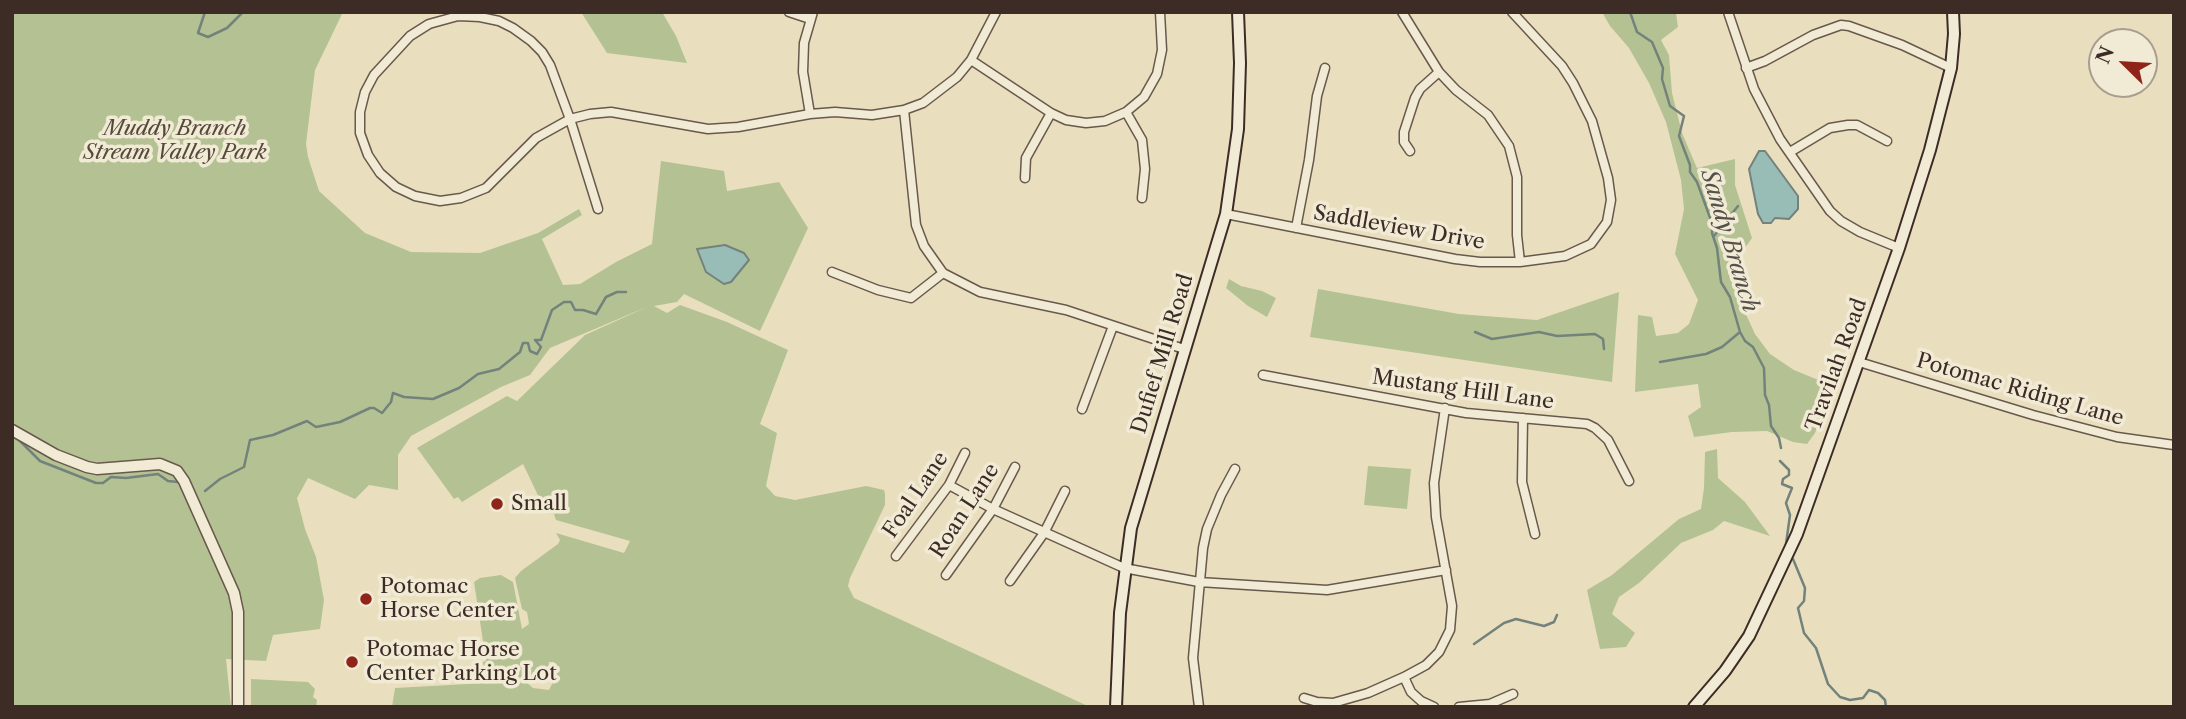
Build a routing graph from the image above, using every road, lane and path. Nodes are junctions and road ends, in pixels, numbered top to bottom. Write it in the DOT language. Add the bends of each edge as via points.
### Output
graph roads {
  1 [pos="789,12"];
  2 [pos="996,12"];
  3 [pos="1160,12"];
  4 [pos="1238,12"];
  5 [pos="1402,12"];
  6 [pos="1512,12"];
  7 [pos="1727,12"];
  8 [pos="1952,12"];
  9 [pos="811,16"];
  10 [pos="971,60"];
  11 [pos="1325,68"];
  12 [pos="1746,68"];
  13 [pos="1951,68"];
  14 [pos="1439,72"];
  15 [pos="904,110"];
  16 [pos="1126,112"];
  17 [pos="1051,113"];
  18 [pos="810,114"];
  19 [pos="570,119"];
  20 [pos="1887,141"];
  21 [pos="1409,151"];
  22 [pos="1790,152"];
  23 [pos="1025,178"];
  24 [pos="1142,198"];
  25 [pos="598,209"];
  26 [pos="1226,214"];
  27 [pos="1296,228"];
  28 [pos="1899,248"];
  29 [pos="1520,262"];
  30 [pos="832,272"];
  31 [pos="943,273"];
  32 [pos="1113,326"];
  33 [pos="1184,349"];
  34 [pos="1858,362"];
  35 [pos="1263,375"];
  36 [pos="1445,408"];
  37 [pos="1082,409"];
  38 [pos="1522,418"];
  39 [pos="12,430"];
  40 [pos="2174,445"];
  41 [pos="965,453"];
  42 [pos="1015,467"];
  43 [pos="1235,470"];
  44 [pos="1629,481"];
  45 [pos="949,485"];
  46 [pos="1065,491"];
  47 [pos="992,509"];
  48 [pos="1044,533"];
  49 [pos="1535,534"];
  50 [pos="896,556"];
  51 [pos="1124,568"];
  52 [pos="1446,570"];
  53 [pos="946,575"];
  54 [pos="1010,581"];
  55 [pos="1199,582"];
  56 [pos="1404,677"];
  57 [pos="1513,694"];
  58 [pos="1304,698"];
  59 [pos="238,707"];
  60 [pos="1116,707"];
  61 [pos="1199,707"];
  62 [pos="1434,707"];
  63 [pos="1459,707"];
  64 [pos="1694,707"];
  1 -- 9 [label="street"];
  2 -- 10 [label="street"];
  3 -- 16 [label="street" via="1162,50 1157,74 1144,97"];
  4 -- 26 [label="main road, Dufief Mill Road" via="1238,129"];
  5 -- 14 [label="street"];
  6 -- 29 [label="street, Saddleview Drive" via="1573,83 1592,121 1611,200 1607,222 1591,244 1565,256"];
  7 -- 12 [label="street"];
  8 -- 13 [label="main road, Travilah Road"];
  9 -- 18 [label="street" via="803,72"];
  10 -- 15 [label="street" via="943,89"];
  10 -- 17 [label="street"];
  11 -- 27 [label="street"];
  12 -- 13 [label="street" via="1841,26 1902,45"];
  12 -- 22 [label="street"];
  13 -- 28 [label="main road, Travilah Road"];
  14 -- 21 [label="street" via="1415,98 1404,132"];
  14 -- 29 [label="street" via="1488,115 1509,146 1517,177"];
  15 -- 18 [label="street" via="872,115"];
  15 -- 31 [label="street" via="916,225"];
  16 -- 17 [label="street" via="1086,123"];
  16 -- 24 [label="street" via="1142,140"];
  17 -- 23 [label="street" via="1026,158"];
  18 -- 19 [label="street" via="708,129 611,112"];
  19 -- 19 [label="street" via="536,138 486,188 440,201 396,187 380,173 360,133 365,92 383,63 429,24 458,16 499,22 531,41 550,65"];
  19 -- 25 [label="street"];
  20 -- 22 [label="street" via="1848,125 1830,128"];
  22 -- 28 [label="street" via="1841,221"];
  26 -- 27 [label="street, Saddleview Drive"];
  26 -- 33 [label="main road, Dufief Mill Road"];
  27 -- 29 [label="street, Saddleview Drive" via="1455,259"];
  28 -- 34 [label="main road, Travilah Road"];
  30 -- 31 [label="street" via="911,298"];
  31 -- 32 [label="street" via="980,292 1066,310"];
  32 -- 33 [label="street"];
  32 -- 37 [label="street"];
  33 -- 51 [label="main road, Dufief Mill Road" via="1140,491"];
  34 -- 40 [label="street, Potomac Riding Lane" via="2032,415 2117,437"];
  34 -- 64 [label="main road, Travilah Road" via="1795,538 1754,625 1725,671"];
  35 -- 36 [label="street, Mustang Hill Lane"];
  36 -- 38 [label="street, Mustang Hill Lane"];
  36 -- 52 [label="street" via="1434,483"];
  38 -- 44 [label="street, Mustang Hill Lane" via="1595,428 1608,440"];
  38 -- 49 [label="street" via="1522,482"];
  39 -- 59 [label="street" via="88,467 160,464 177,471 234,593"];
  41 -- 45 [label="street, Foal Lane"];
  42 -- 47 [label="street, Roan Lane"];
  43 -- 55 [label="street" via="1207,530"];
  45 -- 47 [label="street"];
  45 -- 50 [label="street, Foal Lane"];
  46 -- 48 [label="street"];
  47 -- 48 [label="street"];
  47 -- 53 [label="street, Roan Lane"];
  48 -- 51 [label="street"];
  48 -- 54 [label="street"];
  51 -- 55 [label="street"];
  51 -- 60 [label="main road, Dufief Mill Road"];
  52 -- 55 [label="street" via="1327,590"];
  52 -- 56 [label="street" via="1452,606 1450,630 1439,652"];
  55 -- 61 [label="street" via="1193,658"];
  56 -- 58 [label="street" via="1333,703"];
  56 -- 62 [label="street" via="1411,692"];
  57 -- 63 [label="street" via="1490,704"];
}
